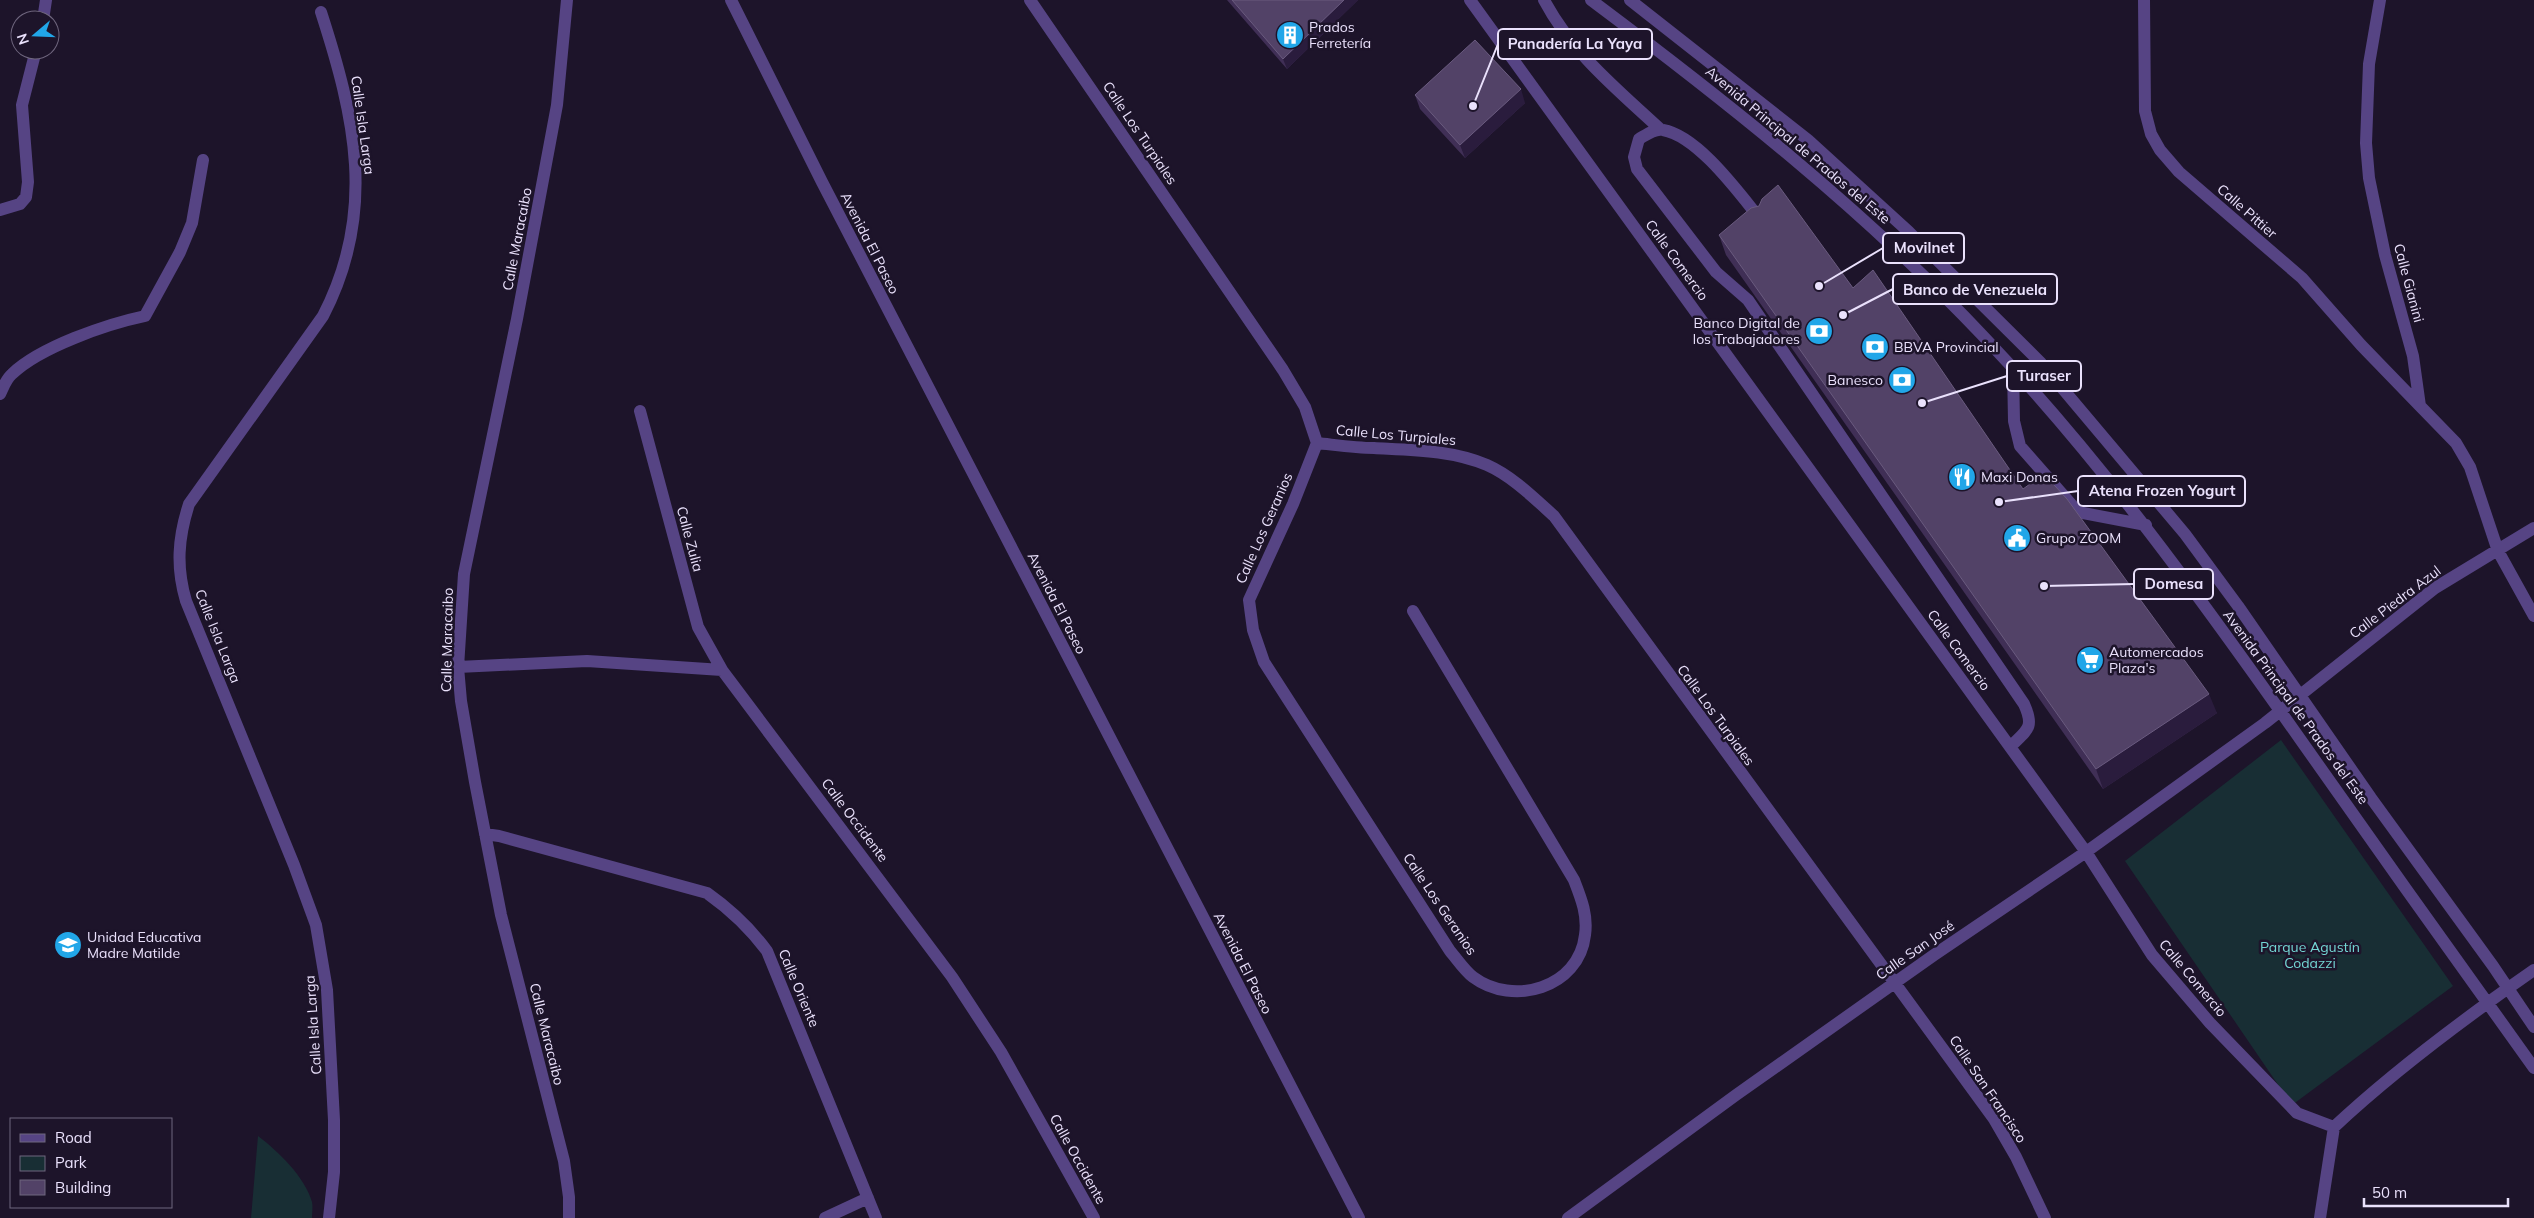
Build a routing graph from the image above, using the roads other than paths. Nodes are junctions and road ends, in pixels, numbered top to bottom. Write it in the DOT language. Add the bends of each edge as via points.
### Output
graph roads {
  1 [pos="567,0"];
  2 [pos="730,0"];
  3 [pos="1030,0"];
  4 [pos="1470,0"];
  5 [pos="1544,0"];
  6 [pos="1590,0"];
  7 [pos="1630,0"];
  8 [pos="2144,0"];
  9 [pos="2380,0"];
  10 [pos="321,12"];
  11 [pos="33,60"];
  12 [pos="1660,130"];
  13 [pos="203,160"];
  14 [pos="0,210"];
  15 [pos="1761,220"];
  16 [pos="2013,368"];
  17 [pos="0,394"];
  18 [pos="2420,406"];
  19 [pos="640,411"];
  20 [pos="1317,442"];
  21 [pos="2146,525"];
  22 [pos="2534,528"];
  23 [pos="2498,551"];
  24 [pos="1413,611"];
  25 [pos="2534,616"];
  26 [pos="458,666"];
  27 [pos="722,670"];
  28 [pos="2299,696"];
  29 [pos="2281,710"];
  30 [pos="2010,747"];
  31 [pos="484,834"];
  32 [pos="2086,852"];
  33 [pos="2534,970"];
  34 [pos="1895,982"];
  35 [pos="2508,988"];
  36 [pos="2488,1002"];
  37 [pos="2534,1027"];
  38 [pos="2534,1068"];
  39 [pos="2334,1127"];
  40 [pos="868,1198"];
  41 [pos="329,1218"];
  42 [pos="568,1218"];
  43 [pos="825,1218"];
  44 [pos="876,1218"];
  45 [pos="1094,1218"];
  46 [pos="1359,1218"];
  47 [pos="1568,1218"];
  48 [pos="2045,1218"];
  49 [pos="2320,1218"];
  1 -- 26 [label="street, Calle Maracaibo" via="557,105 464,574"];
  2 -- 46 [label="street, Avenida El Paseo"];
  3 -- 20 [label="street, Calle Los Turpiales" via="1283,370 1305,408"];
  4 -- 30 [label="street, Calle Comercio"];
  5 -- 12 [label="street" via="1574,47"];
  6 -- 16 [label="street, Avenida Principal de Prados del Este" via="1762,131 1868,222 1933,283"];
  7 -- 28 [label="street, Avenida Principal de Prados del Este" via="1808,140 1974,294 2041,363 2185,534"];
  8 -- 18 [label="street, Calle Pittier" via="2145,111 2151,134 2160,150 2179,172 2302,278"];
  9 -- 18 [label="street, Calle Gianini" via="2369,64 2366,143 2385,255 2413,356"];
  10 -- 41 [label="street, Calle Isla Larga" via="340,70 357,171 347,256 337,288 322,316 189,504 179,539 178,559 186,601 316,925 327,990 334,1120 334,1172"];
  11 -- 14 [label="street" via="22,105 28,182 26,197 20,204"];
  12 -- 15 [label="street" via="1675,134 1703,154"];
  12 -- 30 [label="street" via="1639,139 1634,157 1637,169 1716,272 1748,300 2024,704 2030,718 2029,728"];
  13 -- 17 [label="street" via="192,223 145,316 122,321 30,360 10,376"];
  16 -- 21 [label="street, Avenida Principal de Prados del Este"];
  16 -- 21 [label="street" via="2014,421 2020,446 2078,512"];
  18 -- 23 [label="street" via="2456,443 2470,467"];
  19 -- 27 [label="street, Calle Zulia" via="698,627"];
  20 -- 24 [label="street, Calle Los Geranios" via="1249,600 1253,630 1264,662 1450,951 1473,977 1497,988 1522,992 1546,986 1564,976 1579,958 1585,935 1585,907 1574,880"];
  20 -- 34 [label="street, Calle Los Turpiales" via="1462,456 1488,465 1507,477 1554,516 1846,920"];
  21 -- 29 [label="street, Avenida Principal de Prados del Este"];
  22 -- 23 [label="street, Calle Piedra Azul"];
  23 -- 25 [label="street"];
  23 -- 28 [label="street, Calle Piedra Azul" via="2435,588"];
  26 -- 27 [label="street" via="587,661"];
  26 -- 31 [label="street, Calle Maracaibo"];
  27 -- 45 [label="street, Calle Occidente" via="952,977 1001,1052"];
  28 -- 29 [label="street, Calle Piedra Azul"];
  28 -- 35 [label="street, Avenida Principal de Prados del Este"];
  29 -- 32 [label="street, Calle San José"];
  29 -- 36 [label="street, Avenida Principal de Prados del Este"];
  30 -- 32 [label="street, Calle Comercio"];
  31 -- 40 [label="street, Calle Oriente" via="681,884 708,893 732,910 767,951"];
  31 -- 42 [label="street, Calle Maracaibo" via="501,915 564,1160"];
  32 -- 34 [label="street, Calle San José"];
  32 -- 39 [label="street, Calle Comercio" via="2152,955 2210,1023 2297,1113"];
  33 -- 35 [label="street"];
  34 -- 47 [label="street, Calle San José"];
  34 -- 48 [label="street, Calle San Francisco" via="1994,1120 2016,1156"];
  35 -- 36 [label="street"];
  35 -- 37 [label="street, Avenida Principal de Prados del Este"];
  36 -- 38 [label="street, Avenida Principal de Prados del Este"];
  36 -- 39 [label="street"];
  39 -- 49 [label="street"];
  40 -- 43 [label="street"];
  40 -- 44 [label="street, Calle Oriente"];
}
